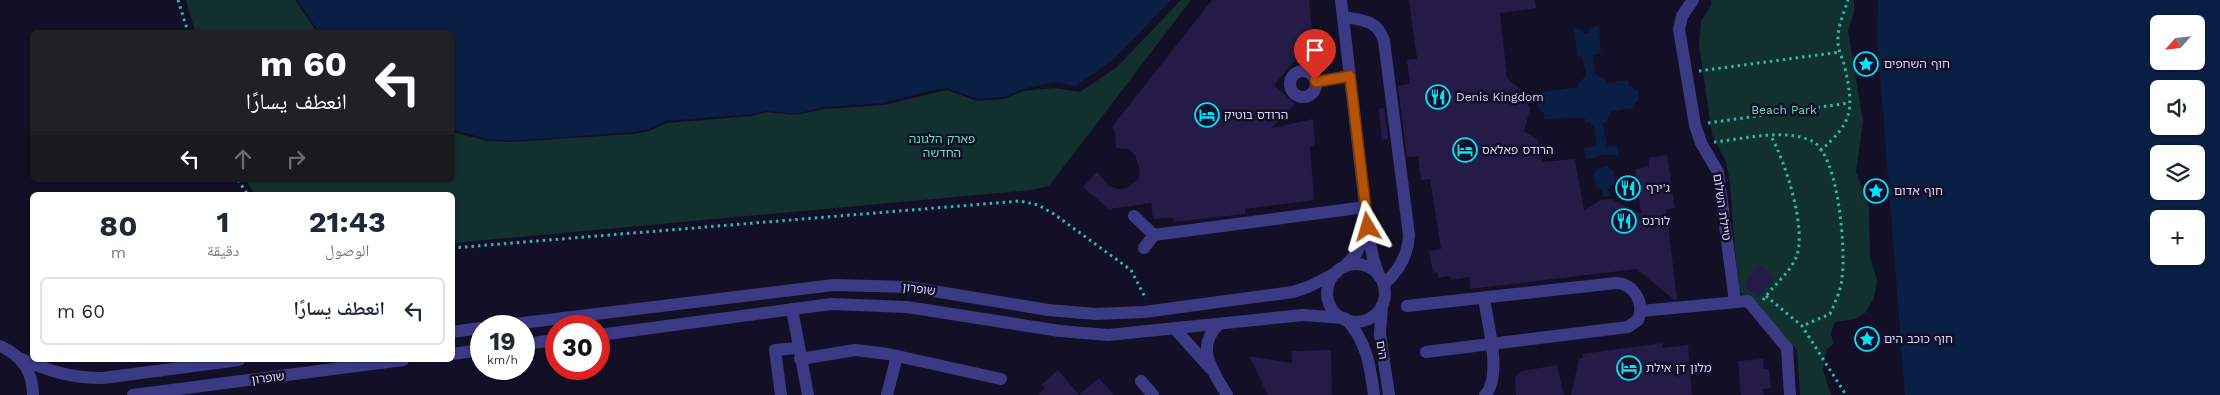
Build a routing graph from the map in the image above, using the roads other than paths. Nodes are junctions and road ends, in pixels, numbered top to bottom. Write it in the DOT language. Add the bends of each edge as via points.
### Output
graph roads {
  1 [pos="1341,0"];
  2 [pos="1693,0"];
  3 [pos="1343,17"];
  4 [pos="1350,76"];
  5 [pos="1316,82"];
  6 [pos="1365,207"];
  7 [pos="1134,216"];
  8 [pos="1368,227"];
  9 [pos="1154,235"];
  10 [pos="1144,248"];
  11 [pos="1340,270"];
  12 [pos="1382,280"];
  13 [pos="1484,298"];
  14 [pos="1735,302"];
  15 [pos="1382,306"];
  16 [pos="1407,306"];
  17 [pos="792,309"];
  18 [pos="1641,311"];
  19 [pos="1345,319"];
  20 [pos="535,321"];
  21 [pos="1219,324"];
  22 [pos="1175,329"];
  23 [pos="470,330"];
  24 [pos="455,332"];
  25 [pos="610,334"];
  26 [pos="0,338"];
  27 [pos="1490,344"];
  28 [pos="3,348"];
  29 [pos="470,352"];
  30 [pos="1426,352"];
  31 [pos="455,354"];
  32 [pos="799,354"];
  33 [pos="897,356"];
  34 [pos="19,358"];
  35 [pos="223,362"];
  36 [pos="388,362"];
  37 [pos="1214,373"];
  38 [pos="1001,379"];
  39 [pos="1142,381"];
  40 [pos="1391,392"];
  41 [pos="33,395"];
  42 [pos="133,395"];
  43 [pos="781,395"];
  44 [pos="808,395"];
  45 [pos="887,395"];
  46 [pos="1153,395"];
  47 [pos="1227,395"];
  48 [pos="1374,395"];
  49 [pos="1485,395"];
  50 [pos="1790,395"];
  1 -- 3 [label="street"];
  2 -- 14 [label="street, טיילת השלום" via="1682,16 1680,29 1686,73 1695,125 1701,143 1718,172"];
  3 -- 4 [label="street"];
  3 -- 12 [label="street" via="1373,23 1384,41 1409,235 1401,264"];
  4 -- 5 [label="street"];
  4 -- 6 [label="street"];
  6 -- 8 [label="street"];
  6 -- 9 [label="street"];
  7 -- 9 [label="street"];
  8 -- 11 [label="street" via="1356,254"];
  8 -- 12 [label="street" via="1373,258"];
  9 -- 10 [label="street"];
  11 -- 12 [label="street" via="1361,264 1373,269"];
  11 -- 19 [label="street" via="1329,284 1328,297 1333,310"];
  11 -- 20 [label="street, שופרון" via="1293,292 1123,314 1073,312 909,287 834,285"];
  12 -- 15 [label="street" via="1385,293"];
  13 -- 16 [label="street"];
  13 -- 18 [label="street" via="1620,283 1634,292"];
  13 -- 27 [label="street"];
  14 -- 18 [label="street"];
  14 -- 50 [label="street" via="1748,302 1787,348"];
  15 -- 19 [label="street" via="1374,316 1365,320"];
  15 -- 40 [label="street, הים" via="1380,328"];
  17 -- 22 [label="street, שופרון" via="831,304 906,308 1108,335"];
  17 -- 25 [label="street, שופרון"];
  17 -- 32 [label="street"];
  18 -- 27 [label="street" via="1638,320 1628,327"];
  19 -- 21 [label="street, שופרון" via="1303,315"];
  19 -- 48 [label="street, הים" via="1365,346"];
  21 -- 22 [label="street, שופרון"];
  21 -- 37 [label="street" via="1209,334 1206,344"];
  22 -- 37 [label="street"];
  23 -- 24 [label="street"];
  26 -- 28 [label="street"];
  27 -- 30 [label="street"];
  27 -- 49 [label="street" via="1493,380"];
  28 -- 34 [label="street"];
  29 -- 31 [label="street"];
  32 -- 33 [label="street" via="856,350"];
  32 -- 43 [label="street" via="775,350"];
  32 -- 44 [label="street"];
  33 -- 38 [label="street"];
  33 -- 45 [label="street"];
  34 -- 35 [label="street, שופרון" via="49,371 93,378"];
  34 -- 41 [label="street" via="28,370"];
  36 -- 42 [label="street, שופרון"];
  37 -- 47 [label="street"];
  39 -- 46 [label="street"];
}
